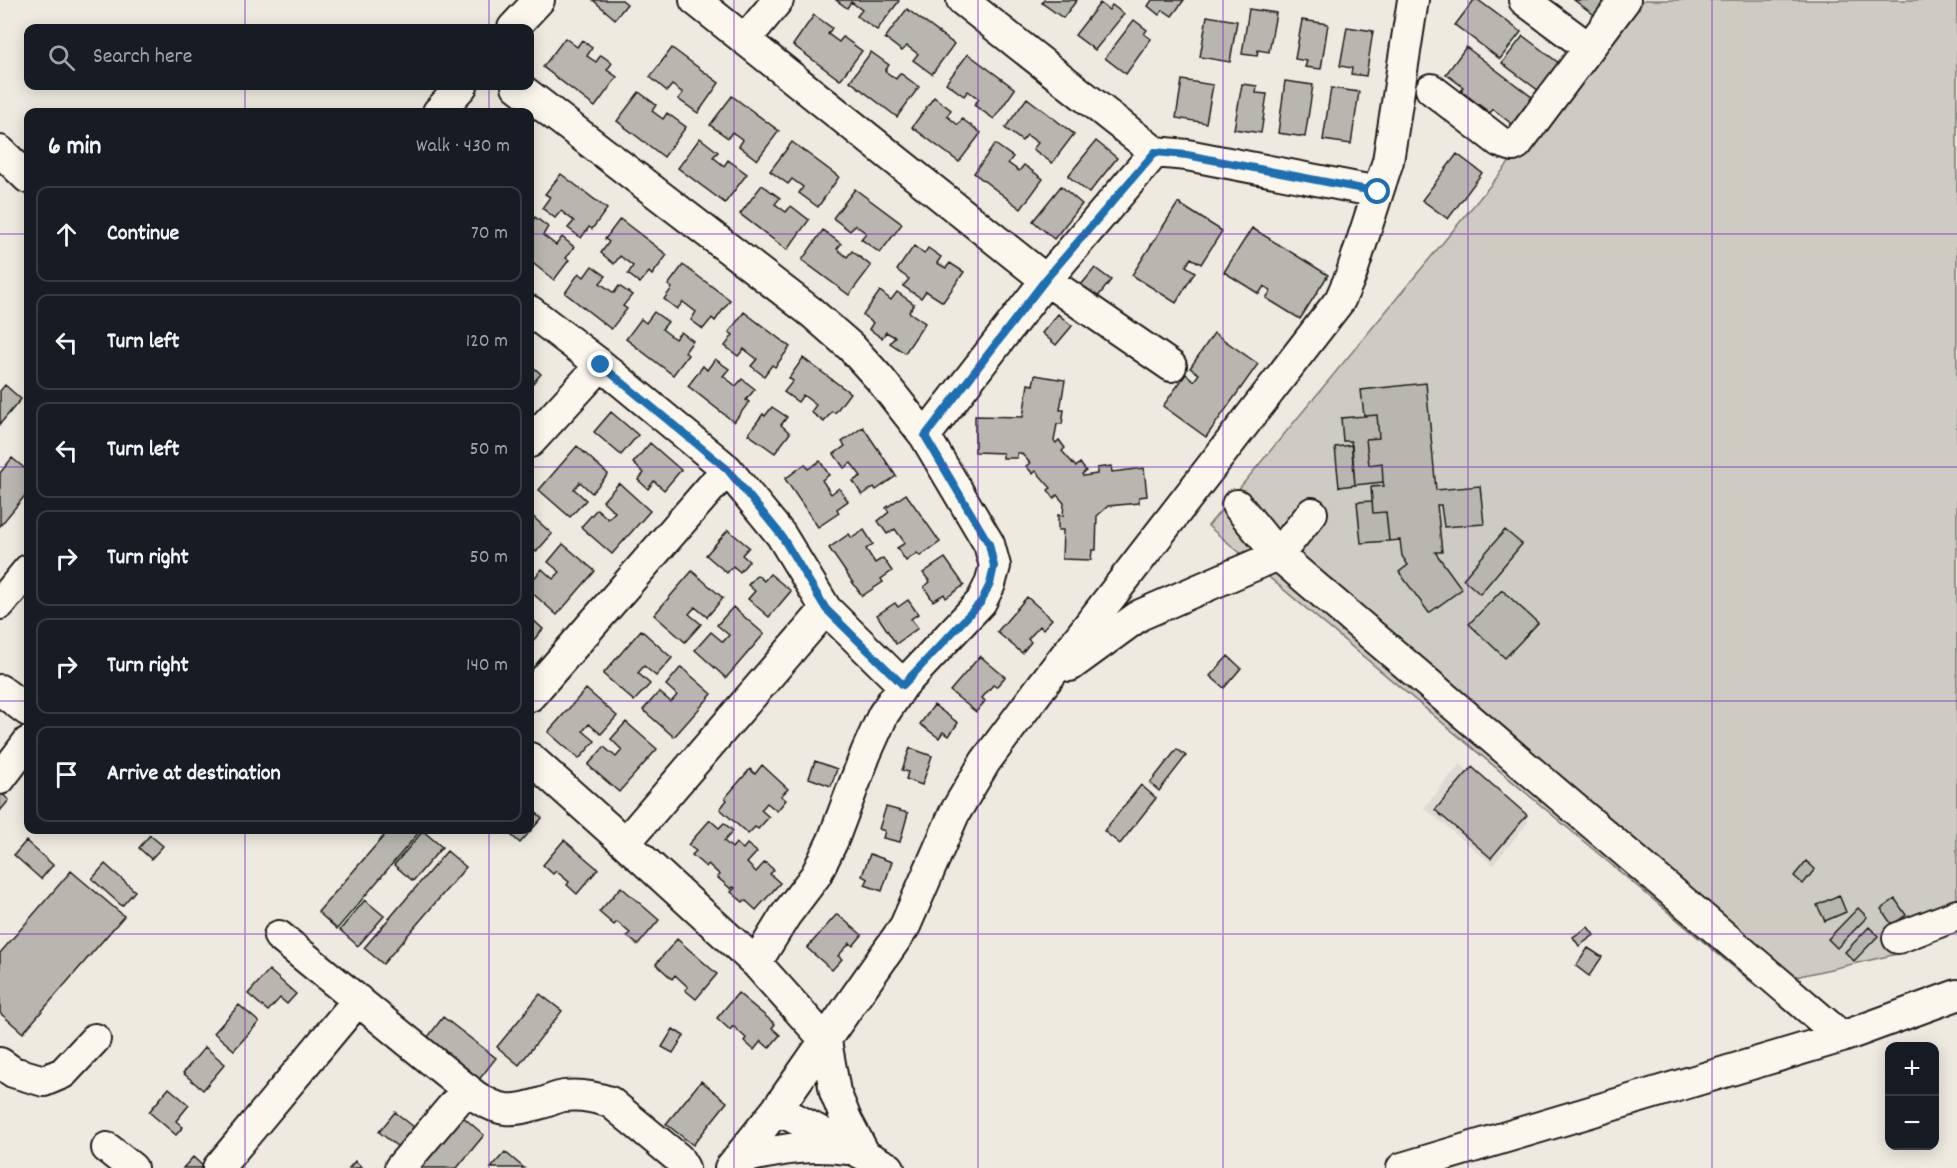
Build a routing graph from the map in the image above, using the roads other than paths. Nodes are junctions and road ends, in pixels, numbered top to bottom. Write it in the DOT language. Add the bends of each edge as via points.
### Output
graph roads {
  1 [pos="538,0"];
  2 [pos="778,0"];
  3 [pos="962,0"];
  4 [pos="1413,0"];
  5 [pos="1524,0"];
  6 [pos="1625,0"];
  7 [pos="698,1"];
  8 [pos="517,24"];
  9 [pos="745,40"];
  10 [pos="1589,48"];
  11 [pos="1431,89"];
  12 [pos="458,90"];
  13 [pos="522,90"];
  14 [pos="442,108"];
  15 [pos="0,151"];
  16 [pos="1155,152"];
  17 [pos="24,174"];
  18 [pos="1378,192"];
  19 [pos="1046,279"];
  20 [pos="534,314"];
  21 [pos="601,365"];
  22 [pos="1171,366"];
  23 [pos="925,436"];
  24 [pos="534,438"];
  25 [pos="727,469"];
  26 [pos="1237,505"];
  27 [pos="1312,513"];
  28 [pos="1278,555"];
  29 [pos="24,575"];
  30 [pos="0,604"];
  31 [pos="826,609"];
  32 [pos="903,685"];
  33 [pos="1041,687"];
  34 [pos="0,690"];
  35 [pos="534,691"];
  36 [pos="24,708"];
  37 [pos="24,747"];
  38 [pos="534,762"];
  39 [pos="0,779"];
  40 [pos="625,843"];
  41 [pos="1957,915"];
  42 [pos="279,936"];
  43 [pos="1898,938"];
  44 [pos="756,963"];
  45 [pos="1957,995"];
  46 [pos="358,1000"];
  47 [pos="1842,1037"];
  48 [pos="95,1039"];
  49 [pos="826,1041"];
  50 [pos="0,1063"];
  51 [pos="466,1089"];
  52 [pos="777,1109"];
  53 [pos="107,1148"];
  54 [pos="871,1158"];
  55 [pos="733,1163"];
  56 [pos="132,1168"];
  57 [pos="218,1168"];
  58 [pos="400,1168"];
  59 [pos="684,1168"];
  60 [pos="1402,1168"];
  1 -- 8 [label="street"];
  2 -- 9 [label="street"];
  3 -- 16 [label="street"];
  4 -- 18 [label="street" via="1388,161"];
  5 -- 10 [label="street"];
  6 -- 10 [label="street"];
  7 -- 9 [label="street"];
  9 -- 19 [label="street"];
  10 -- 11 [label="street" via="1513,146 1500,142"];
  12 -- 14 [label="street"];
  13 -- 23 [label="street" via="827,326 880,379"];
  15 -- 17 [label="street"];
  16 -- 18 [label="street"];
  16 -- 19 [label="street"];
  18 -- 33 [label="street" via="1340,300"];
  19 -- 22 [label="street"];
  19 -- 23 [label="street"];
  20 -- 21 [label="street"];
  21 -- 24 [label="street"];
  21 -- 25 [label="street"];
  23 -- 32 [label="street" via="989,544 994,566 981,602"];
  25 -- 31 [label="street" via="781,535"];
  25 -- 35 [label="street"];
  26 -- 28 [label="street"];
  27 -- 28 [label="street"];
  28 -- 33 [label="street" via="1140,615"];
  28 -- 47 [label="street"];
  29 -- 30 [label="street"];
  31 -- 32 [label="street"];
  31 -- 40 [label="street"];
  32 -- 44 [label="street" via="883,715 816,874"];
  33 -- 49 [label="street" via="985,762 954,814 904,926"];
  34 -- 36 [label="street"];
  37 -- 39 [label="street"];
  38 -- 40 [label="street"];
  40 -- 44 [label="street"];
  41 -- 43 [label="street"];
  42 -- 46 [label="street"];
  44 -- 49 [label="street"];
  45 -- 47 [label="street"];
  46 -- 51 [label="street"];
  46 -- 57 [label="street"];
  47 -- 60 [label="street"];
  48 -- 50 [label="street" via="63,1073 44,1082 13,1072"];
  49 -- 52 [label="street"];
  49 -- 54 [label="street" via="835,1092 846,1119"];
  51 -- 58 [label="street"];
  51 -- 59 [label="street" via="499,1110 573,1095 610,1102 678,1158"];
  52 -- 54 [label="street"];
  52 -- 55 [label="street"];
  53 -- 56 [label="street"];
  54 -- 55 [label="street" via="824,1146 779,1149"];
}
